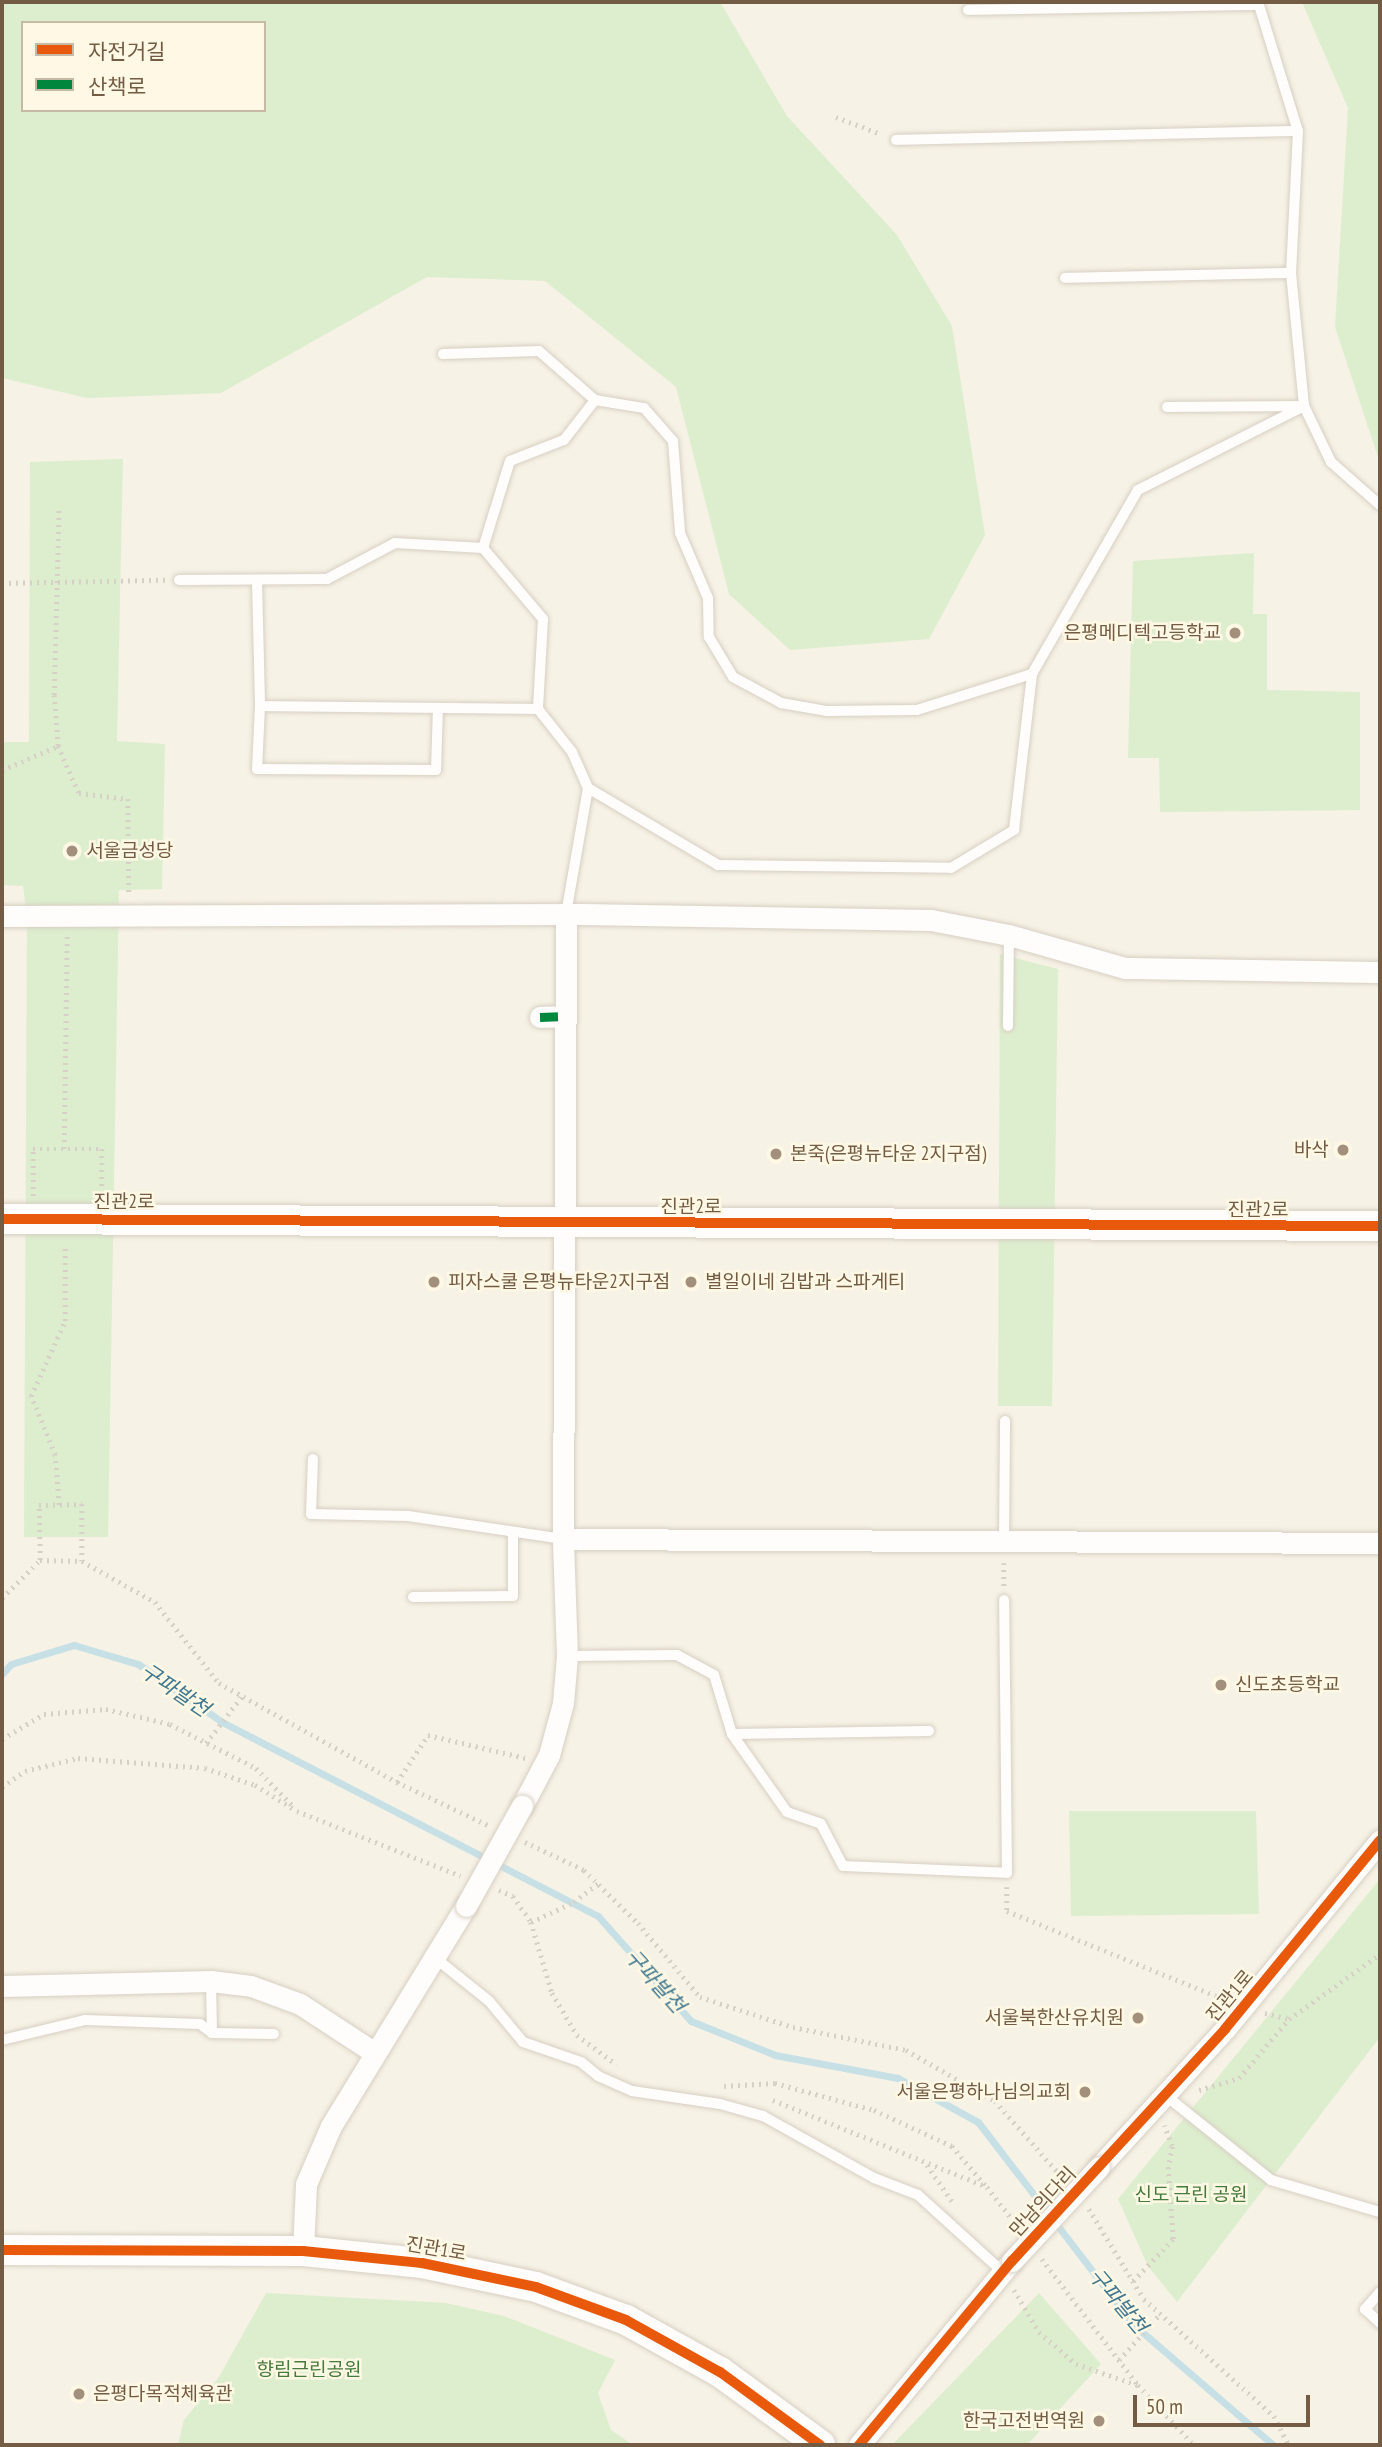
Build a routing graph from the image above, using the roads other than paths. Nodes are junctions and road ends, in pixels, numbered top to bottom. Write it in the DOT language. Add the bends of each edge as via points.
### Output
graph roads {
  1 [pos="1259,3"];
  2 [pos="968,10"];
  3 [pos="1298,131"];
  4 [pos="896,140"];
  5 [pos="1290,273"];
  6 [pos="1065,278"];
  7 [pos="443,354"];
  8 [pos="595,400"];
  9 [pos="1304,405"];
  10 [pos="1167,407"];
  11 [pos="1380,505"];
  12 [pos="482,548"];
  13 [pos="179,580"];
  14 [pos="257,581"];
  15 [pos="1032,674"];
  16 [pos="260,706"];
  17 [pos="438,708"];
  18 [pos="538,709"];
  19 [pos="588,788"];
  20 [pos="566,914"];
  21 [pos="2,916"];
  22 [pos="1009,935"];
  23 [pos="1380,972"];
  24 [pos="566,1016"];
  25 [pos="540,1017"];
  26 [pos="1008,1026"];
  27 [pos="2,1219"];
  28 [pos="567,1224"];
  29 [pos="1380,1226"];
  30 [pos="1005,1421"];
  31 [pos="313,1459"];
  32 [pos="513,1535"];
  33 [pos="563,1539"];
  34 [pos="1380,1543"];
  35 [pos="1004,1551"];
  36 [pos="413,1597"];
  37 [pos="1004,1600"];
  38 [pos="567,1657"];
  39 [pos="929,1731"];
  40 [pos="732,1734"];
  41 [pos="1380,1840"];
  42 [pos="434,1957"];
  43 [pos="211,1981"];
  44 [pos="2,1986"];
  45 [pos="212,2033"];
  46 [pos="274,2034"];
  47 [pos="2,2040"];
  48 [pos="375,2053"];
  49 [pos="1166,2095"];
  50 [pos="1099,2167"];
  51 [pos="1380,2212"];
  52 [pos="2,2250"];
  53 [pos="303,2251"];
  54 [pos="1009,2273"];
  55 [pos="1380,2292"];
  56 [pos="1380,2323"];
  57 [pos="820,2445"];
  58 [pos="859,2445"];
  1 -- 2 [label="lane"];
  1 -- 3 [label="lane"];
  3 -- 4 [label="lane"];
  3 -- 5 [label="lane"];
  5 -- 6 [label="lane"];
  5 -- 9 [label="lane"];
  7 -- 8 [label="lane" via="539,351"];
  8 -- 12 [label="lane" via="564,440 510,461"];
  8 -- 15 [label="lane" via="644,408 674,441 680,533 708,598 709,637 733,677 781,703 827,712 917,710"];
  9 -- 10 [label="lane"];
  9 -- 11 [label="lane" via="1331,462"];
  9 -- 15 [label="lane" via="1139,489"];
  12 -- 14 [label="lane" via="395,543 327,579"];
  12 -- 18 [label="lane" via="543,619"];
  13 -- 14 [label="lane"];
  14 -- 16 [label="lane"];
  15 -- 19 [label="lane" via="1014,830 951,868 718,865"];
  16 -- 17 [label="lane"];
  16 -- 17 [label="lane" via="257,769 436,770"];
  17 -- 18 [label="lane"];
  18 -- 19 [label="lane" via="572,752"];
  19 -- 20 [label="lane"];
  20 -- 21 [label="street"];
  20 -- 22 [label="street" via="931,920"];
  20 -- 24 [label="street"];
  22 -- 23 [label="street" via="1125,968"];
  22 -- 26 [label="lane"];
  24 -- 25 [label="street"];
  24 -- 28 [label="street"];
  27 -- 28 [label="street, 진관2로"];
  28 -- 29 [label="street, 진관2로"];
  28 -- 33 [label="street"];
  30 -- 35 [label="lane"];
  31 -- 32 [label="lane" via="311,1514 408,1516"];
  32 -- 33 [label="lane"];
  32 -- 36 [label="lane" via="513,1596"];
  33 -- 35 [label="street"];
  33 -- 38 [label="street"];
  34 -- 35 [label="street"];
  37 -- 40 [label="lane" via="1007,1872 843,1866 821,1824 787,1812"];
  38 -- 40 [label="lane" via="677,1655 714,1675"];
  38 -- 42 [label="street, bridge" via="563,1703 549,1755"];
  39 -- 40 [label="lane"];
  41 -- 49 [label="street, 진관1로"];
  42 -- 48 [label="street"];
  42 -- 54 [label="lane" via="489,2001 523,2042 581,2062 598,2076 632,2091 720,2104 763,2116 874,2178 918,2195"];
  43 -- 44 [label="street"];
  43 -- 45 [label="lane"];
  43 -- 48 [label="street" via="251,1986 300,2004"];
  45 -- 46 [label="lane"];
  45 -- 47 [label="lane" via="200,2024 85,2020"];
  48 -- 53 [label="street" via="331,2126 306,2184"];
  49 -- 50 [label="street, 진관1로"];
  49 -- 51 [label="lane" via="1271,2180"];
  50 -- 54 [label="street, 만남의다리, bridge"];
  52 -- 53 [label="street, 진관1로"];
  53 -- 57 [label="street, 진관1로" via="422,2263 511,2281 626,2320 720,2372"];
  54 -- 58 [label="street"];
  55 -- 56 [label="lane" via="1366,2309"];
}
